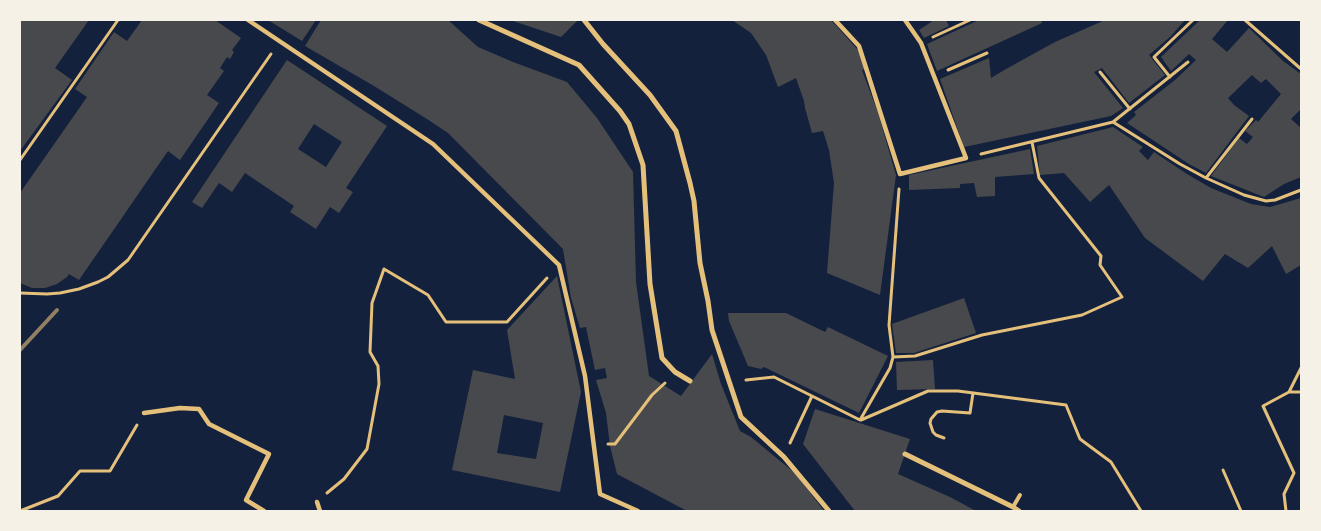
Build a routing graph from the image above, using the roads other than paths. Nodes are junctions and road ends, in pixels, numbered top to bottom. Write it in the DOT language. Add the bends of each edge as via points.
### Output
graph roads {
  1 [pos="248,20"];
  2 [pos="480,20"];
  3 [pos="584,20"];
  4 [pos="835,20"];
  5 [pos="905,20"];
  6 [pos="690,381"];
  7 [pos="144,414"];
  8 [pos="906,454"];
  9 [pos="1020,495"];
  10 [pos="317,502"];
  11 [pos="1014,507"];
  12 [pos="264,511"];
  13 [pos="320,511"];
  14 [pos="638,511"];
  15 [pos="829,511"];
  16 [pos="1019,511"];
  1 -- 14 [label="street" via="433,144 559,265 585,376 600,494"];
  2 -- 6 [label="street" via="579,65 629,124 643,165 649,278 662,358 675,372"];
  3 -- 15 [label="street" via="650,95 676,131 694,201 700,264 712,330 742,417 784,458"];
  4 -- 5 [label="street" via="859,46 900,174 966,158 922,43"];
  7 -- 12 [label="street" via="180,408 199,409 210,424 269,454 246,500"];
  8 -- 11 [label="street"];
  9 -- 11 [label="lane"];
  10 -- 13 [label="street"];
  11 -- 16 [label="street"];
}
